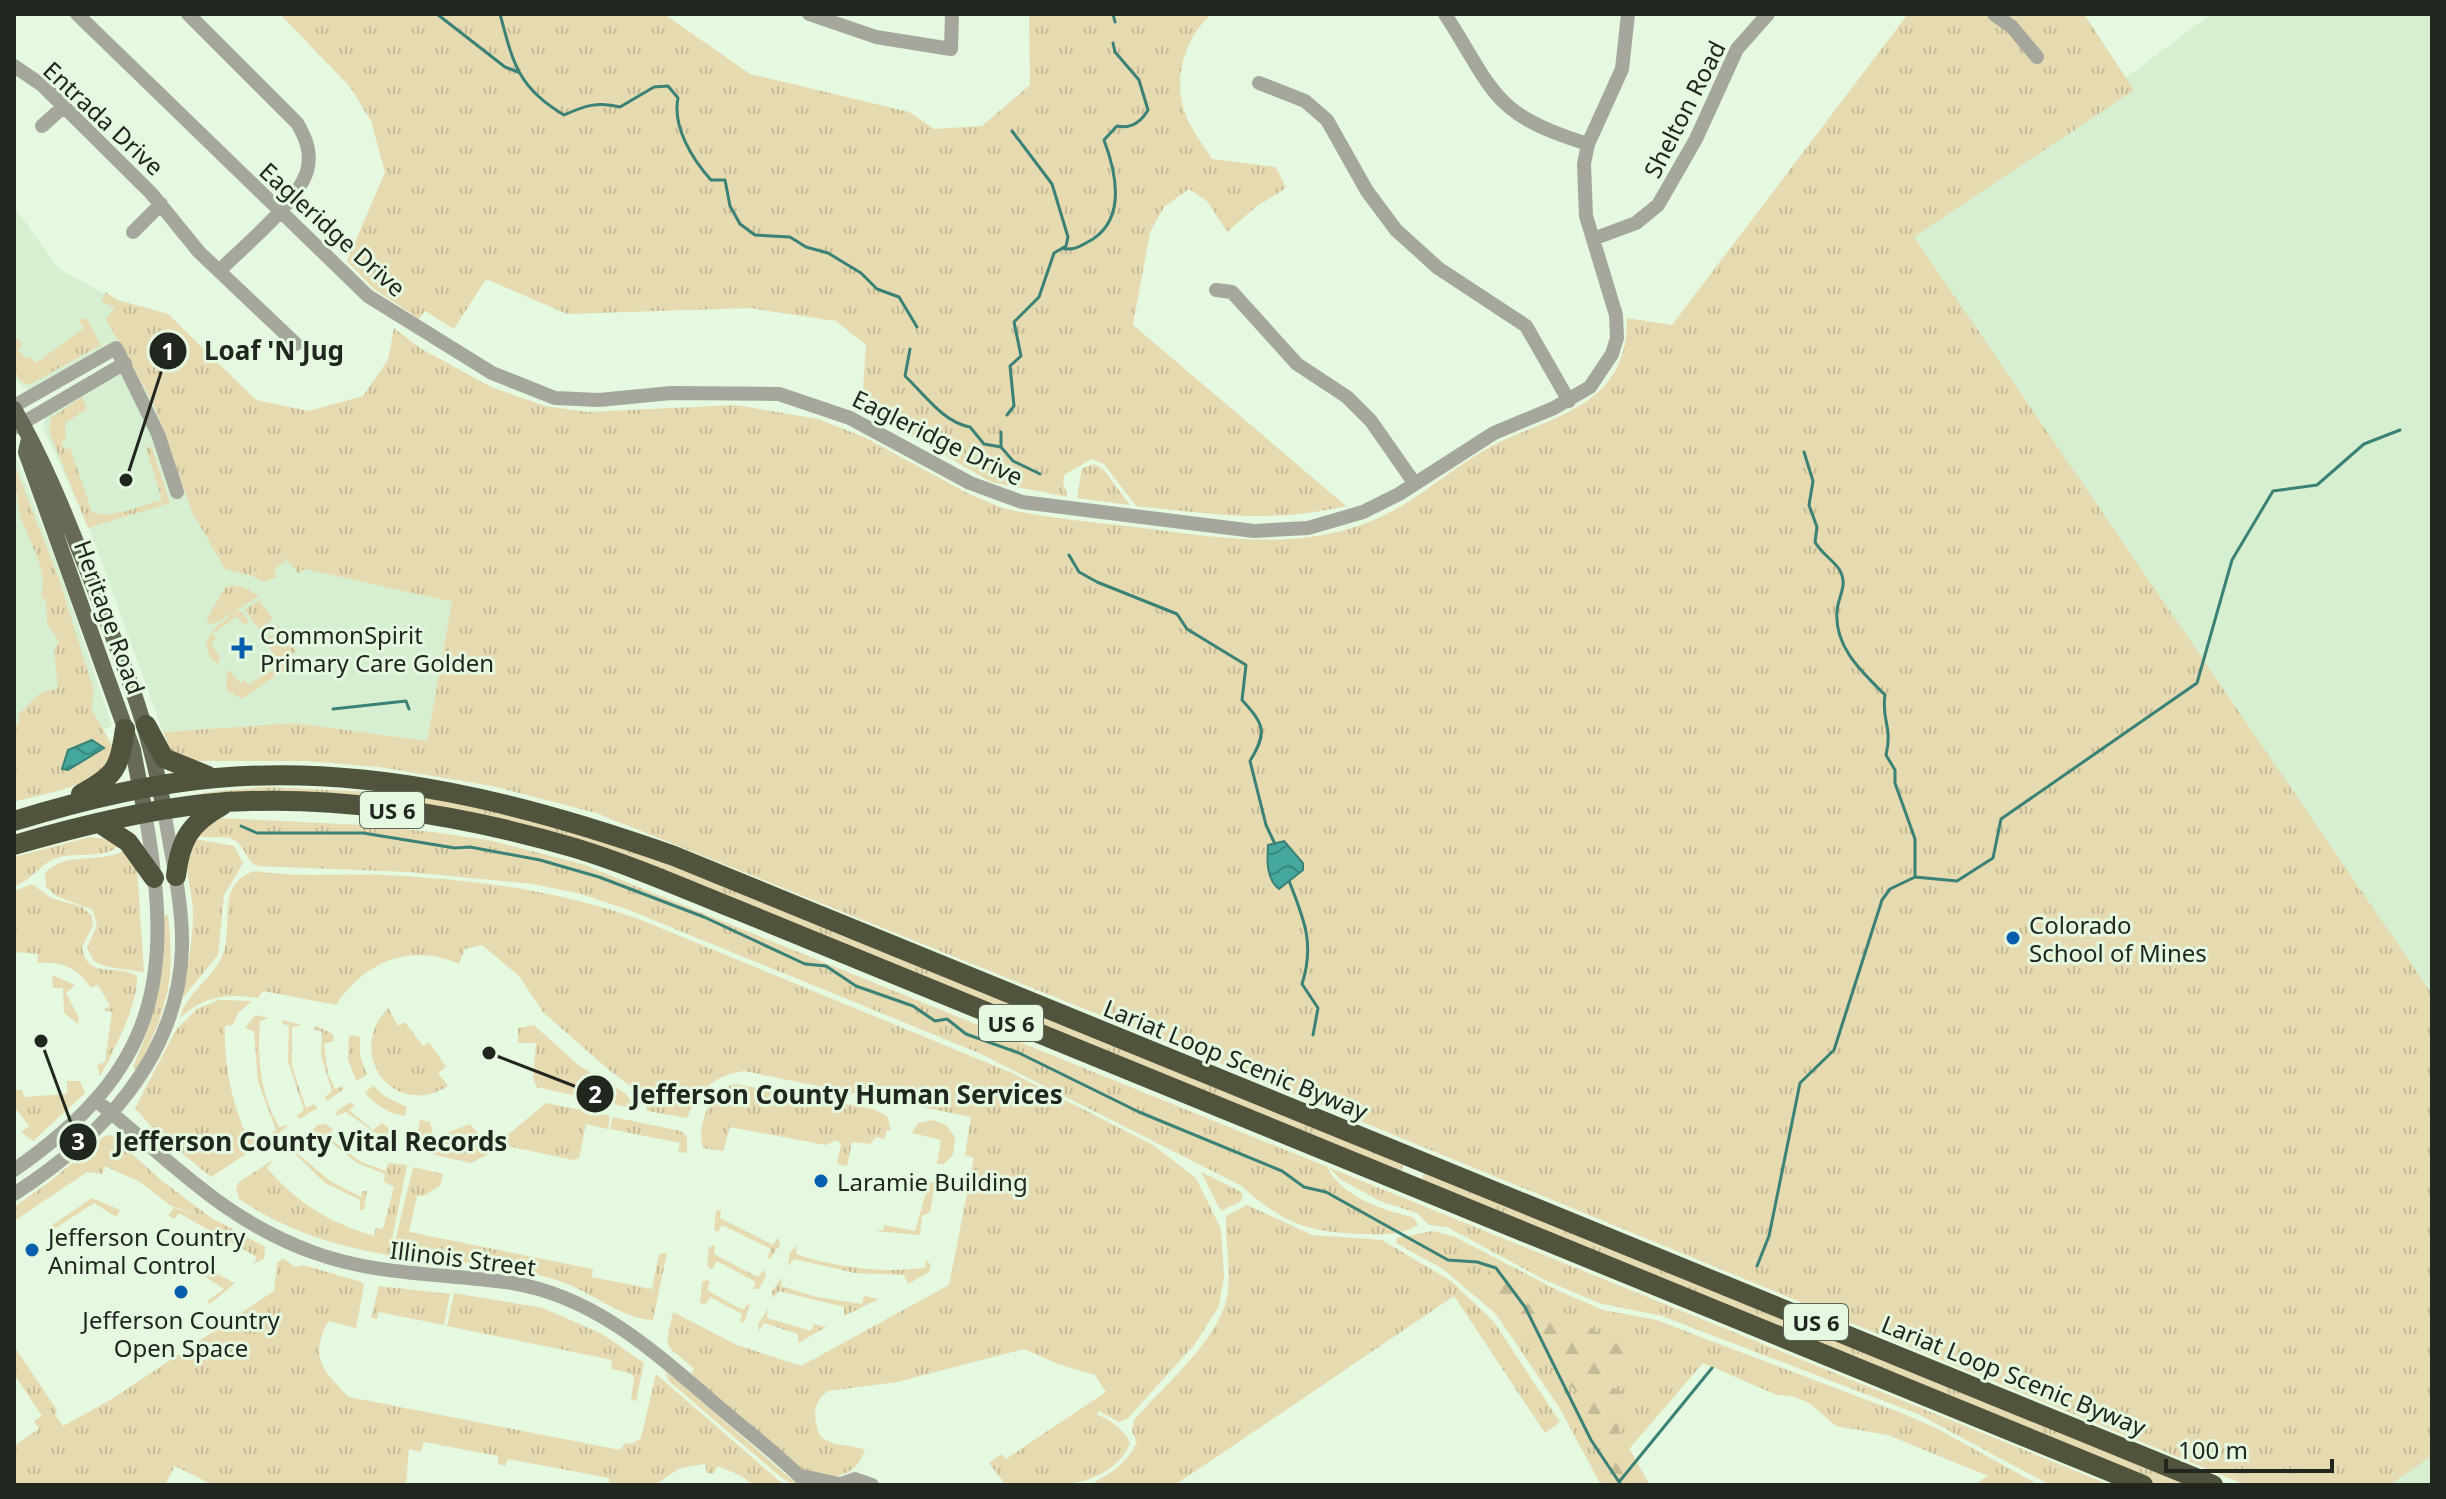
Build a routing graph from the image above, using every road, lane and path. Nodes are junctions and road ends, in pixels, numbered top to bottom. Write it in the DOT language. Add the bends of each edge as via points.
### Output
graph roads {
  1 [pos="77,14"];
  2 [pos="188,14"];
  3 [pos="809,14"];
  4 [pos="952,14"];
  5 [pos="1445,14"];
  6 [pos="1628,14"];
  7 [pos="1768,14"];
  8 [pos="1994,14"];
  9 [pos="2037,57"];
  10 [pos="14,66"];
  11 [pos="1259,83"];
  12 [pos="63,107"];
  13 [pos="42,126"];
  14 [pos="1588,144"];
  15 [pos="161,204"];
  16 [pos="279,210"];
  17 [pos="133,232"];
  18 [pos="1593,239"];
  19 [pos="220,270"];
  20 [pos="1216,290"];
  21 [pos="296,344"];
  22 [pos="125,363"];
  23 [pos="1569,401"];
  24 [pos="19,421"];
  25 [pos="1415,484"];
  26 [pos="177,492"];
  27 [pos="146,725"];
  28 [pos="125,729"];
  29 [pos="216,778"];
  30 [pos="151,788"];
  31 [pos="229,802"];
  32 [pos="56,808"];
  33 [pos="154,811"];
  34 [pos="14,821"];
  35 [pos="99,823"];
  36 [pos="14,845"];
  37 [pos="176,876"];
  38 [pos="154,878"];
  39 [pos="98,1102"];
  40 [pos="113,1114"];
  41 [pos="1418,1161"];
  42 [pos="14,1170"];
  43 [pos="1408,1184"];
  44 [pos="14,1194"];
  45 [pos="803,1480"];
  46 [pos="839,1485"];
  47 [pos="872,1485"];
  48 [pos="2143,1485"];
  49 [pos="2213,1485"];
  1 -- 16 [label="street, Eagleridge Drive"];
  2 -- 16 [label="street" via="285,110 306,138 307,172"];
  3 -- 4 [label="street" via="876,37 951,49"];
  5 -- 14 [label="street" via="1502,103 1553,135"];
  6 -- 14 [label="street, Eagleridge Drive" via="1622,69"];
  7 -- 18 [label="street, Shelton Road" via="1737,49 1696,139 1658,205 1636,223"];
  8 -- 9 [label="street"];
  10 -- 12 [label="street, Entrada Drive"];
  11 -- 23 [label="street" via="1305,101 1327,120 1396,230 1438,268 1526,326"];
  12 -- 13 [label="street"];
  12 -- 15 [label="street, Entrada Drive"];
  14 -- 18 [label="street, Eagleridge Drive" via="1583,180"];
  15 -- 17 [label="street, Entrada Drive"];
  15 -- 19 [label="street, Entrada Drive"];
  16 -- 19 [label="street"];
  16 -- 25 [label="street, Eagleridge Drive" via="368,296 399,318 492,373 555,398 779,394 850,418 970,483 1022,502 1254,531 1320,526 1363,512"];
  18 -- 23 [label="street, Eagleridge Drive" via="1611,291 1617,338 1590,387"];
  19 -- 21 [label="street, Entrada Drive"];
  20 -- 25 [label="street" via="1232,292 1297,364 1347,397 1371,421"];
  22 -- 24 [label="street"];
  22 -- 24 [label="street" via="116,348"];
  22 -- 26 [label="street" via="158,434"];
  23 -- 25 [label="street, Eagleridge Drive" via="1494,433"];
  24 -- 27 [label="main road, Heritage Road" via="48,472"];
  24 -- 28 [label="main road, Heritage Road"];
  27 -- 29 [label="highway" via="164,758"];
  27 -- 30 [label="main road, Heritage Road"];
  28 -- 30 [label="main road, Heritage Road"];
  28 -- 32 [label="highway" via="112,776"];
  29 -- 30 [label="highway, US 6"];
  29 -- 41 [label="highway, Lariat Loop Scenic Byway / US 6" via="322,778 418,787 502,802 585,825 674,856"];
  30 -- 32 [label="highway, US 6"];
  30 -- 33 [label="main road"];
  31 -- 33 [label="highway, US 6"];
  31 -- 37 [label="highway" via="187,831"];
  31 -- 43 [label="highway, US 6" via="414,813 577,848"];
  32 -- 34 [label="highway, US 6"];
  33 -- 35 [label="highway, US 6"];
  33 -- 37 [label="street"];
  33 -- 38 [label="street"];
  35 -- 36 [label="highway, US 6"];
  35 -- 38 [label="highway" via="128,842"];
  37 -- 40 [label="street" via="182,947 176,992 151,1059"];
  38 -- 39 [label="street" via="158,956 149,1003 126,1060"];
  39 -- 40 [label="street, Illinois Street"];
  39 -- 42 [label="street"];
  40 -- 44 [label="street"];
  40 -- 45 [label="street, Illinois Street" via="216,1202 316,1254 423,1277 513,1283 554,1293 601,1314 652,1350"];
  41 -- 43 [label="highway"];
  41 -- 49 [label="highway, Lariat Loop Scenic Byway / US 6"];
  43 -- 48 [label="highway, US 6"];
  45 -- 46 [label="street"];
  46 -- 47 [label="street" via="855,1479"];
}
